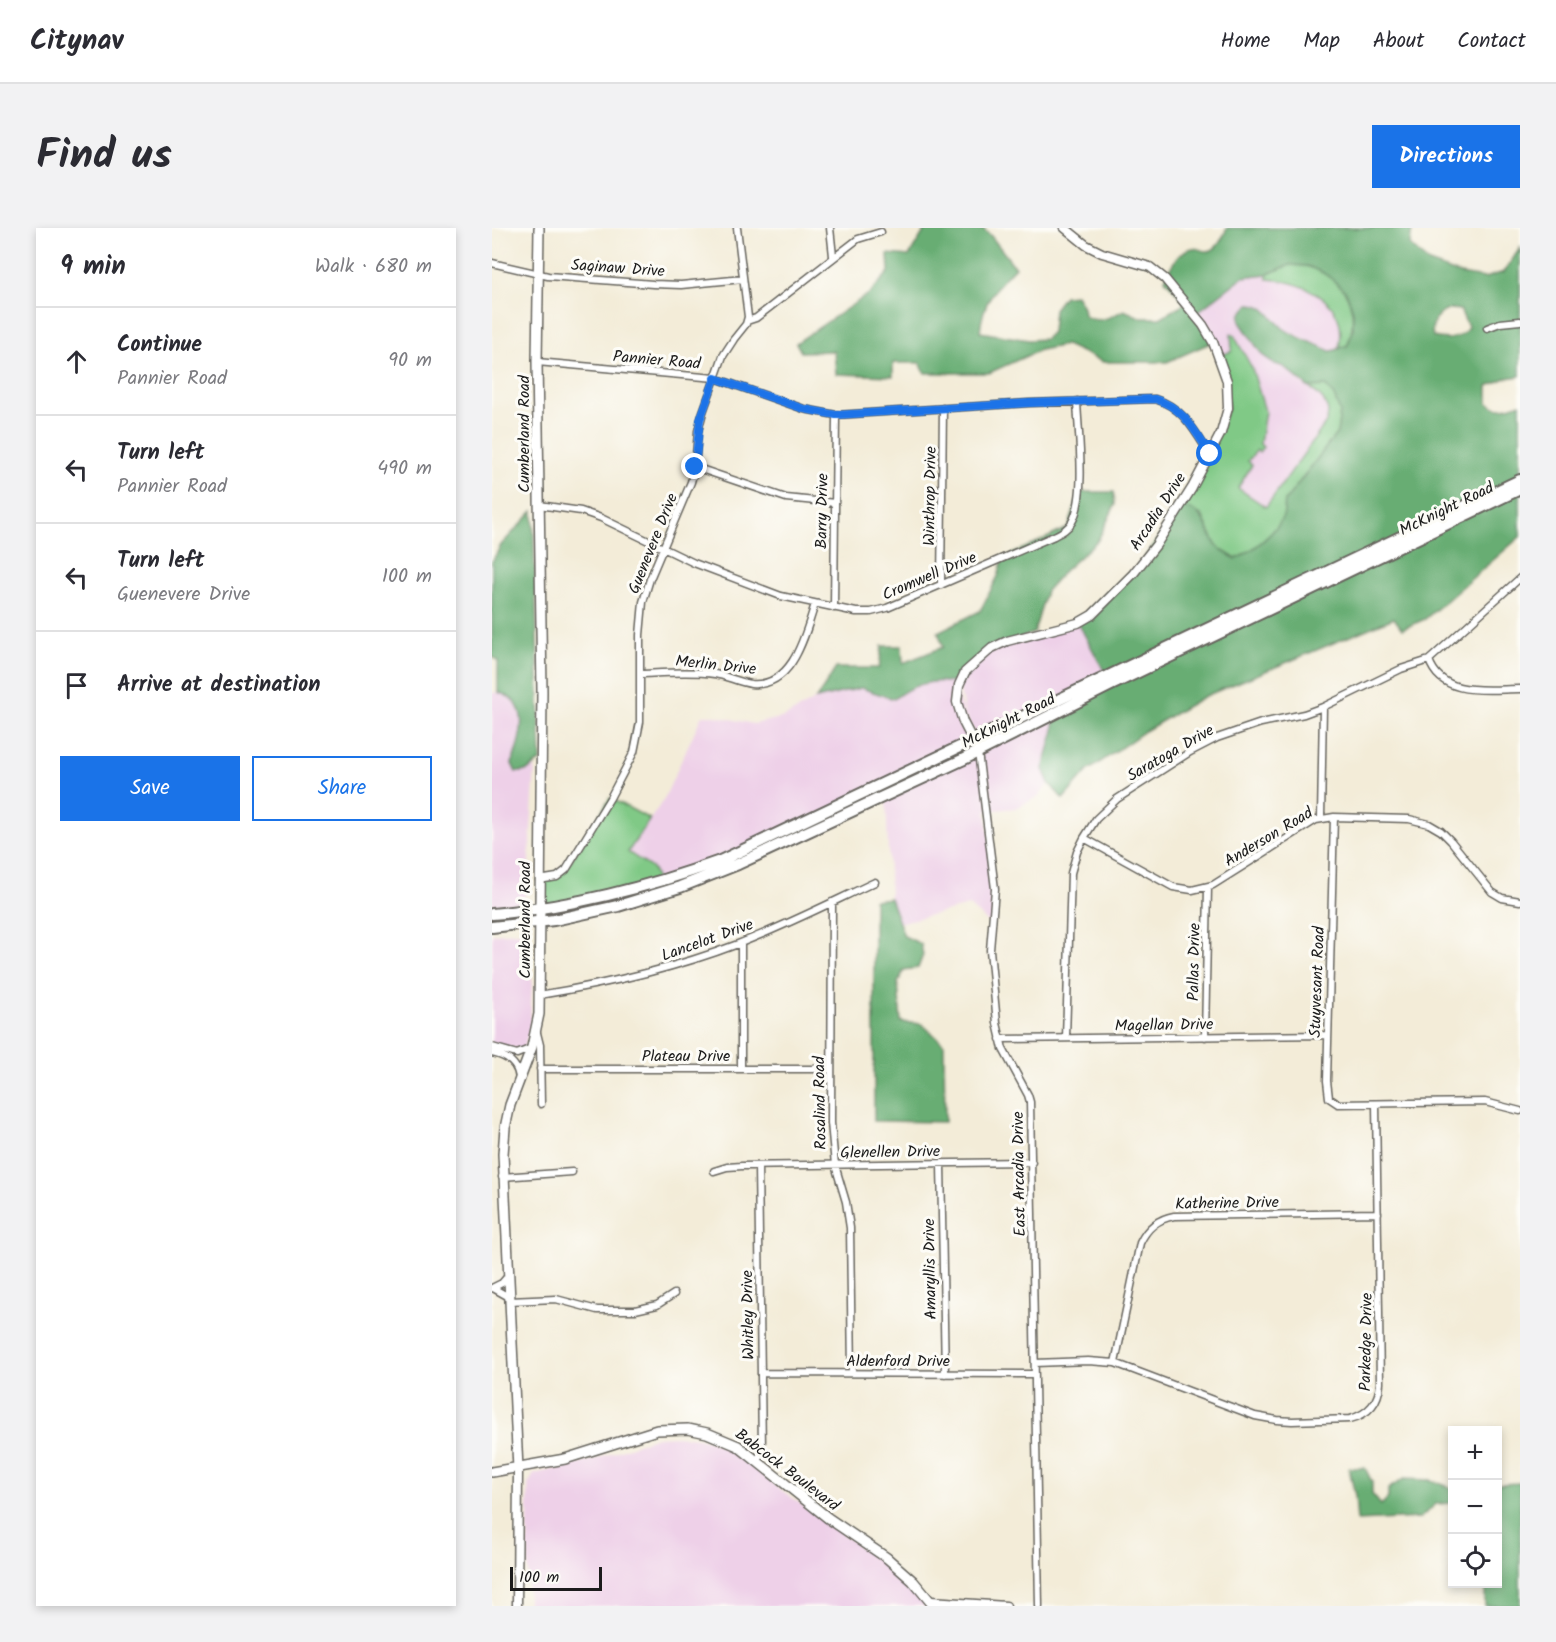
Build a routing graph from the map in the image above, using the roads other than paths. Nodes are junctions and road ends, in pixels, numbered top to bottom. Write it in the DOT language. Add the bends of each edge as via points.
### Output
graph roads {
  1 [pos="539,228"];
  2 [pos="737,228"];
  3 [pos="830,228"];
  4 [pos="1065,228"];
  5 [pos="881,232"];
  6 [pos="834,256"];
  7 [pos="492,263"];
  8 [pos="538,273"];
  9 [pos="743,279"];
  10 [pos="747,321"];
  11 [pos="1520,321"];
  12 [pos="1487,328"];
  13 [pos="537,362"];
  14 [pos="715,378"];
  15 [pos="1077,401"];
  16 [pos="943,408"];
  17 [pos="836,415"];
  18 [pos="1210,454"];
  19 [pos="695,467"];
  20 [pos="1520,480"];
  21 [pos="1520,489"];
  22 [pos="835,503"];
  23 [pos="539,505"];
  24 [pos="663,549"];
  25 [pos="1520,578"];
  26 [pos="941,585"];
  27 [pos="815,604"];
  28 [pos="834,608"];
  29 [pos="1429,660"];
  30 [pos="640,674"];
  31 [pos="1520,689"];
  32 [pos="1323,708"];
  33 [pos="976,744"];
  34 [pos="1334,817"];
  35 [pos="1321,818"];
  36 [pos="1084,838"];
  37 [pos="539,880"];
  38 [pos="875,882"];
  39 [pos="1208,887"];
  40 [pos="1520,901"];
  41 [pos="832,902"];
  42 [pos="539,909"];
  43 [pos="492,914"];
  44 [pos="538,922"];
  45 [pos="492,927"];
  46 [pos="741,943"];
  47 [pos="539,995"];
  48 [pos="537,1031"];
  49 [pos="1328,1035"];
  50 [pos="1205,1037"];
  51 [pos="1066,1038"];
  52 [pos="1000,1039"];
  53 [pos="492,1047"];
  54 [pos="532,1047"];
  55 [pos="492,1053"];
  56 [pos="540,1069"];
  57 [pos="741,1069"];
  58 [pos="831,1069"];
  59 [pos="519,1080"];
  60 [pos="541,1104"];
  61 [pos="1376,1104"];
  62 [pos="1520,1111"];
  63 [pos="1032,1162"];
  64 [pos="941,1164"];
  65 [pos="835,1165"];
  66 [pos="758,1166"];
  67 [pos="572,1172"];
  68 [pos="714,1172"];
  69 [pos="502,1177"];
  70 [pos="1378,1213"];
  71 [pos="508,1276"];
  72 [pos="492,1288"];
  73 [pos="674,1294"];
  74 [pos="509,1299"];
  75 [pos="1035,1362"];
  76 [pos="1115,1364"];
  77 [pos="762,1373"];
  78 [pos="852,1373"];
  79 [pos="945,1374"];
  80 [pos="1035,1374"];
  81 [pos="758,1462"];
  82 [pos="518,1469"];
  83 [pos="492,1472"];
  84 [pos="933,1604"];
  85 [pos="962,1605"];
  86 [pos="517,1606"];
  87 [pos="1006,1606"];
  88 [pos="1039,1606"];
  1 -- 8 [label="main road, Cumberland Road"];
  2 -- 9 [label="street"];
  3 -- 6 [label="street"];
  4 -- 18 [label="street, Arcadia Drive" via="1094,249 1157,272 1203,325 1222,364 1228,389 1224,425"];
  5 -- 6 [label="street" via="858,239"];
  6 -- 10 [label="street"];
  7 -- 8 [label="street, Saginaw Drive"];
  8 -- 9 [label="street, Saginaw Drive" via="662,285"];
  8 -- 13 [label="main road, Cumberland Road"];
  9 -- 10 [label="street"];
  10 -- 14 [label="street, Guenevere Drive" via="728,346"];
  11 -- 12 [label="street"];
  13 -- 14 [label="street, Pannier Road"];
  13 -- 23 [label="main road, Cumberland Road"];
  14 -- 17 [label="street, Pannier Road" via="804,409"];
  14 -- 19 [label="street, Guenevere Drive" via="700,420"];
  15 -- 16 [label="street, Pannier Road"];
  15 -- 18 [label="street, Pannier Road" via="1162,401 1181,413"];
  15 -- 26 [label="street, Cromwell Drive" via="1080,492 1076,514 1068,528"];
  16 -- 17 [label="street, Pannier Road"];
  16 -- 26 [label="street, Winthrop Drive"];
  17 -- 22 [label="street, Barry Drive"];
  18 -- 33 [label="street, Arcadia Drive" via="1156,545 1092,615 1078,623 1018,637 992,648 970,666 959,685"];
  19 -- 22 [label="street" via="786,498"];
  19 -- 24 [label="street, Guenevere Drive"];
  20 -- 33 [label="highway, McKnight Road"];
  21 -- 33 [label="highway, McKnight Road" via="1111,685"];
  22 -- 28 [label="street, Barry Drive"];
  23 -- 24 [label="street, Cromwell Drive" via="592,514"];
  23 -- 37 [label="main road, Cumberland Road"];
  24 -- 27 [label="street, Cromwell Drive" via="759,588"];
  24 -- 30 [label="street, Guenevere Drive" via="643,602"];
  25 -- 29 [label="street, Saratoga Drive"];
  26 -- 28 [label="street, Cromwell Drive" via="871,612"];
  27 -- 28 [label="street, Cromwell Drive"];
  27 -- 30 [label="street, Merlin Drive" via="792,663 771,680 749,684 709,674"];
  29 -- 31 [label="street" via="1435,673 1457,687"];
  29 -- 32 [label="street, Saratoga Drive" via="1401,669"];
  30 -- 37 [label="street, Guenevere Drive" via="639,732 630,761 566,870 557,877"];
  32 -- 35 [label="street"];
  32 -- 36 [label="street, Saratoga Drive" via="1250,726 1208,743 1116,800 1096,819"];
  33 -- 42 [label="highway, McKnight Road" via="720,861 636,888"];
  33 -- 44 [label="highway, McKnight Road" via="860,809 699,880 618,906"];
  33 -- 52 [label="street, East Arcadia Drive" via="995,889 990,958"];
  34 -- 35 [label="street, Anderson Road"];
  34 -- 40 [label="street, Anderson Road" via="1410,819 1429,824 1451,841 1492,892"];
  34 -- 49 [label="street, Stuyvesant Road"];
  35 -- 39 [label="street, Anderson Road"];
  36 -- 39 [label="street, Anderson Road" via="1173,887"];
  36 -- 51 [label="street, Saratoga Drive" via="1070,878"];
  37 -- 42 [label="main road, Cumberland Road"];
  38 -- 41 [label="street, Lancelot Drive"];
  39 -- 50 [label="street, Pallas Drive"];
  41 -- 46 [label="street, Lancelot Drive"];
  41 -- 58 [label="street, Rosalind Road"];
  42 -- 43 [label="highway, McKnight Road"];
  42 -- 44 [label="main road, Cumberland Road"];
  44 -- 45 [label="highway, McKnight Road"];
  44 -- 47 [label="main road, Cumberland Road"];
  46 -- 47 [label="street, Lancelot Drive" via="640,975"];
  46 -- 57 [label="street"];
  47 -- 48 [label="main road, Cumberland Road"];
  48 -- 54 [label="main road, Cumberland Road"];
  48 -- 56 [label="street"];
  49 -- 50 [label="street, Magellan Drive"];
  49 -- 61 [label="street, Stuyvesant Road" via="1329,1098 1338,1104"];
  50 -- 51 [label="street, Magellan Drive"];
  51 -- 52 [label="street, Magellan Drive"];
  52 -- 63 [label="street, East Arcadia Drive" via="1030,1102"];
  53 -- 54 [label="street" via="517,1054"];
  54 -- 59 [label="main road, Cumberland Road"];
  55 -- 59 [label="street" via="514,1063"];
  56 -- 57 [label="street, Plateau Drive"];
  56 -- 60 [label="street"];
  57 -- 58 [label="street, Plateau Drive"];
  58 -- 65 [label="street, Rosalind Road"];
  59 -- 69 [label="main road, Cumberland Road" via="505,1128"];
  61 -- 62 [label="street" via="1485,1101"];
  61 -- 70 [label="street, Parkedge Drive"];
  63 -- 64 [label="street, Glenellen Drive"];
  63 -- 75 [label="street, East Arcadia Drive"];
  64 -- 65 [label="street, Glenellen Drive"];
  64 -- 79 [label="street, Amaryllis Drive"];
  65 -- 66 [label="street, Glenellen Drive"];
  65 -- 78 [label="street, Rosalind Road" via="850,1228"];
  66 -- 68 [label="street, Glenellen Drive" via="727,1167"];
  66 -- 77 [label="street, Whitley Drive"];
  67 -- 69 [label="street"];
  69 -- 71 [label="main road, Cumberland Road"];
  70 -- 76 [label="street, Katherine Drive" via="1174,1216 1156,1222 1140,1243"];
  70 -- 76 [label="street, Parkedge Drive" via="1380,1388 1374,1405 1359,1416 1292,1421 1265,1418"];
  71 -- 72 [label="street"];
  71 -- 74 [label="main road, Cumberland Road"];
  72 -- 74 [label="street"];
  73 -- 74 [label="street" via="657,1305 635,1310 597,1311 556,1299"];
  74 -- 82 [label="main road, Cumberland Road"];
  75 -- 76 [label="street, Parkedge Drive"];
  75 -- 80 [label="street, East Arcadia Drive"];
  77 -- 78 [label="street, Aldenford Drive"];
  77 -- 81 [label="street, Whitley Drive" via="762,1448"];
  78 -- 79 [label="street, Aldenford Drive"];
  79 -- 80 [label="street, Aldenford Drive"];
  80 -- 88 [label="street, East Arcadia Drive"];
  81 -- 82 [label="main road, Babcock Boulevard" via="719,1437 665,1428 580,1455"];
  81 -- 84 [label="main road, Babcock Boulevard" via="828,1518 896,1565"];
  82 -- 83 [label="main road, Babcock Boulevard"];
  82 -- 86 [label="street, Cumberland Road"];
  84 -- 85 [label="street"];
  85 -- 87 [label="street"];
}
